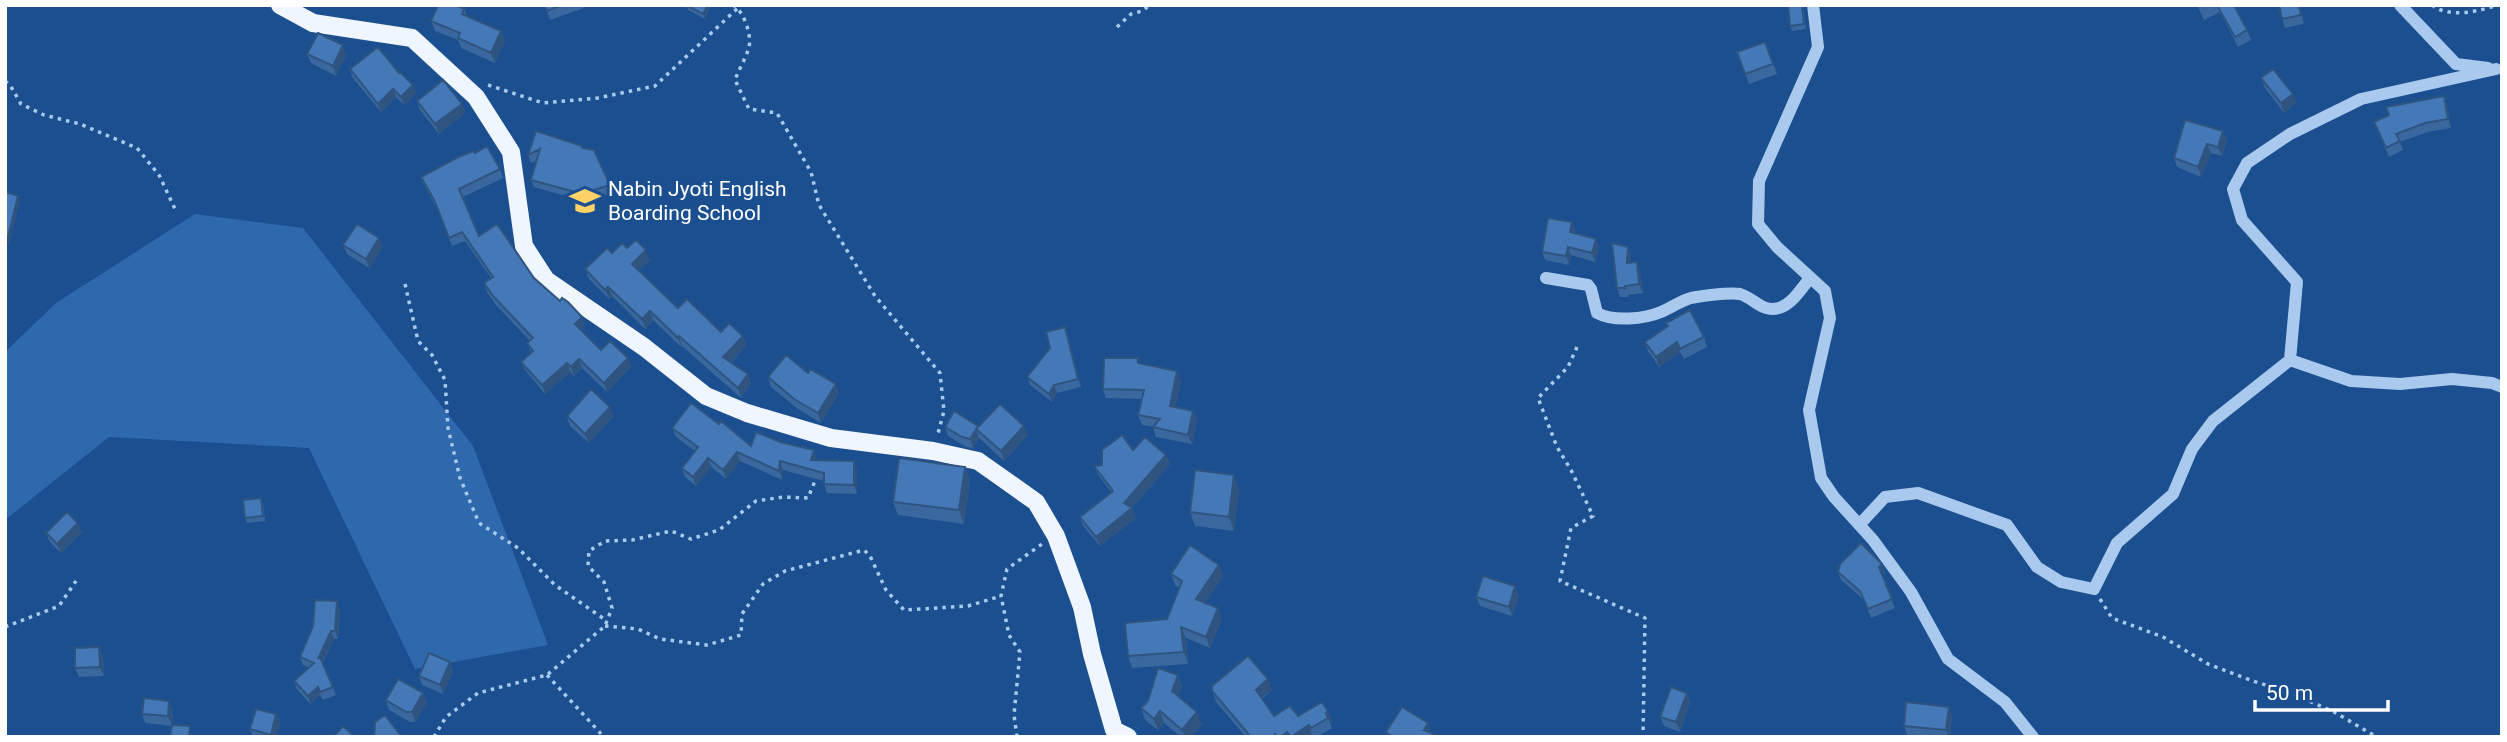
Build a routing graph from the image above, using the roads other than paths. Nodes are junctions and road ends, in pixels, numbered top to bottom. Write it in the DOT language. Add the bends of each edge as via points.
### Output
graph roads {
  1 [pos="280,5"];
  2 [pos="305,5"];
  3 [pos="1813,5"];
  4 [pos="2400,5"];
  5 [pos="313,23"];
  6 [pos="2499,69"];
  7 [pos="1546,278"];
  8 [pos="1811,278"];
  9 [pos="2290,360"];
  10 [pos="2502,387"];
  11 [pos="1860,524"];
  12 [pos="1128,737"];
  13 [pos="2033,737"];
  1 -- 5 [label="main road"];
  2 -- 5 [label="street"];
  3 -- 8 [label="street" via="1818,47 1759,181 1758,225"];
  4 -- 6 [label="street" via="2456,64"];
  5 -- 12 [label="main road" via="412,38 476,97 511,152 524,246 546,280 706,396 831,438 978,461 1036,502 1056,536 1082,607 1114,730"];
  6 -- 9 [label="street" via="2361,99 2290,134 2247,163 2233,190 2242,220 2297,282"];
  7 -- 8 [label="street" via="1588,285 1597,313 1624,318 1658,313 1690,298 1735,294 1760,307 1778,309"];
  8 -- 11 [label="street" via="1825,291 1830,318 1809,410 1821,478"];
  9 -- 10 [label="street" via="2351,381 2400,384 2452,379"];
  9 -- 11 [label="street" via="2213,421 2192,449 2173,494 2117,543 2094,589 2061,582 2037,567 2007,526 1918,493 1885,497"];
  11 -- 13 [label="street" via="1911,592 1948,659 2005,702"];
}
